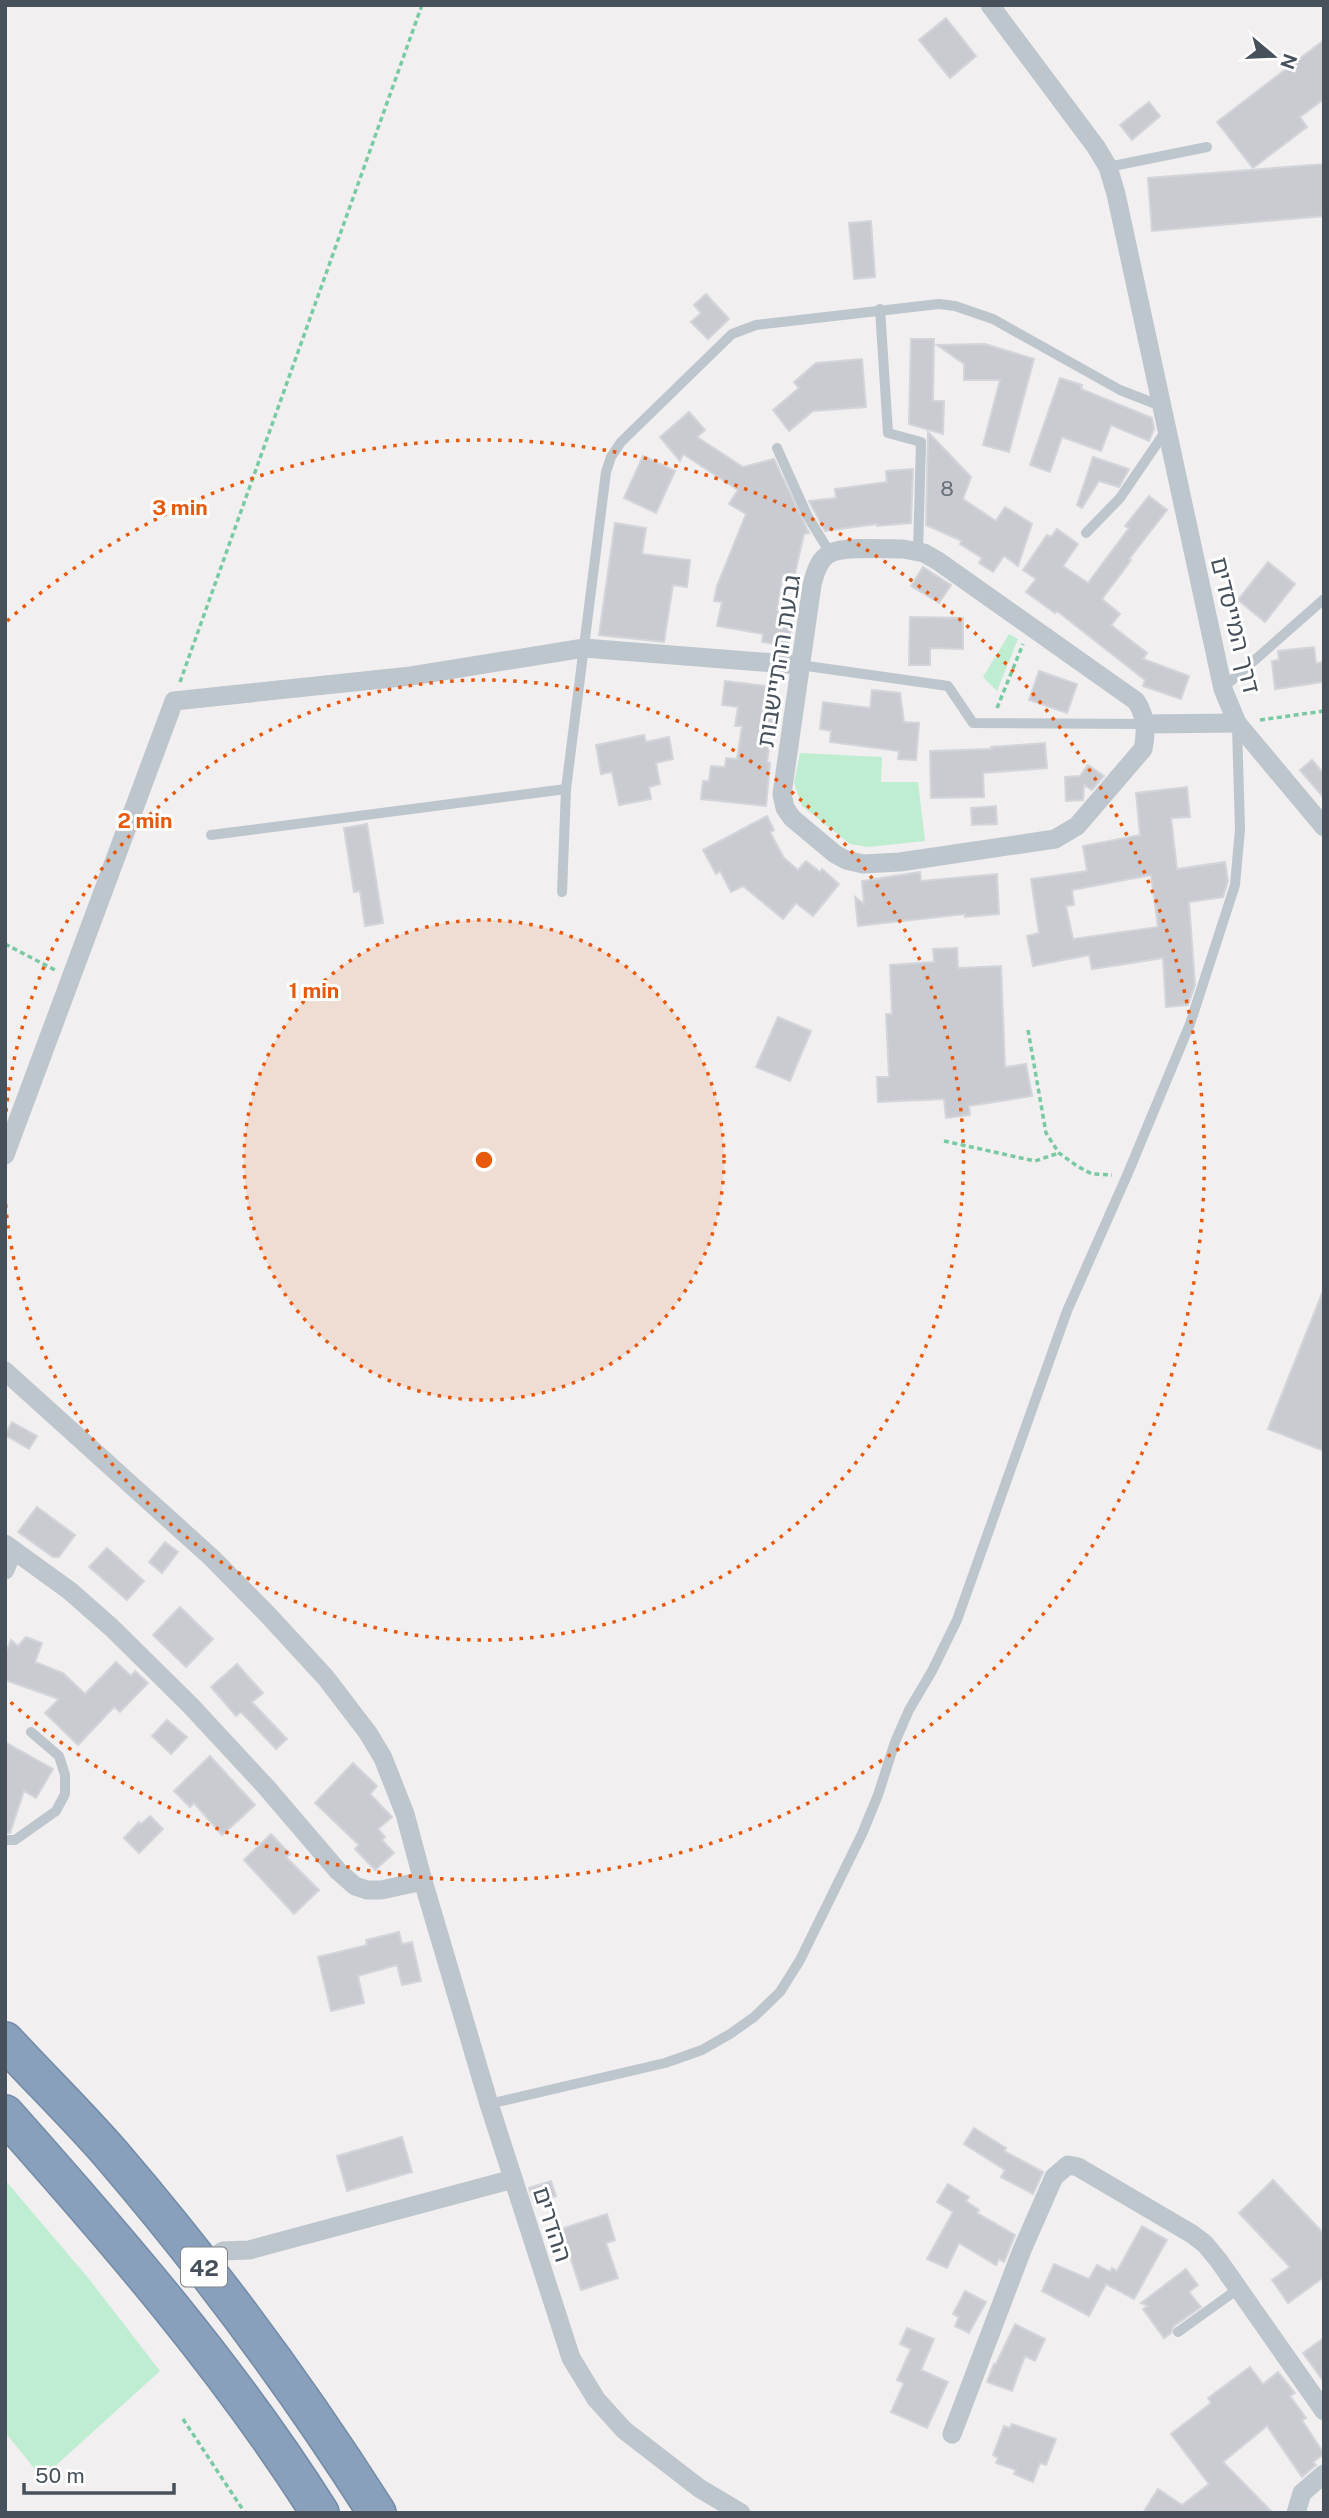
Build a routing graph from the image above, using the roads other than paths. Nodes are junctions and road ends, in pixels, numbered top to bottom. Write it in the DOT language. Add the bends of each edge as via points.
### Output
graph roads {
  1 [pos="990,5"];
  2 [pos="1207,146"];
  3 [pos="1108,167"];
  4 [pos="880,309"];
  5 [pos="1162,406"];
  6 [pos="1167,430"];
  7 [pos="777,448"];
  8 [pos="1086,533"];
  9 [pos="918,552"];
  10 [pos="830,553"];
  11 [pos="1324,599"];
  12 [pos="584,648"];
  13 [pos="800,665"];
  14 [pos="1223,689"];
  15 [pos="1237,723"];
  16 [pos="1145,724"];
  17 [pos="566,789"];
  18 [pos="1324,827"];
  19 [pos="211,835"];
  20 [pos="562,892"];
  21 [pos="5,1155"];
  22 [pos="5,1371"];
  23 [pos="9,1547"];
  24 [pos="5,1570"];
  25 [pos="32,1732"];
  26 [pos="5,1840"];
  27 [pos="422,1881"];
  28 [pos="5,2041"];
  29 [pos="489,2104"];
  30 [pos="5,2114"];
  31 [pos="513,2179"];
  32 [pos="201,2265"];
  33 [pos="1238,2289"];
  34 [pos="1178,2332"];
  35 [pos="1324,2411"];
  36 [pos="952,2434"];
  37 [pos="1324,2474"];
  38 [pos="320,2513"];
  39 [pos="377,2513"];
  40 [pos="740,2513"];
  41 [pos="1296,2513"];
  1 -- 3 [label="street, דרך המייסדים"];
  2 -- 3 [label="lane"];
  3 -- 5 [label="street, דרך המייסדים"];
  4 -- 5 [label="lane" via="939,304 977,312 1120,390"];
  4 -- 9 [label="lane" via="888,433 921,442"];
  4 -- 12 [label="lane" via="756,325 732,334 621,442 606,472"];
  5 -- 6 [label="street, דרך המייסדים"];
  6 -- 8 [label="lane" via="1120,498"];
  6 -- 14 [label="street, דרך המייסדים"];
  7 -- 10 [label="lane"];
  9 -- 10 [label="street, גבעת ההתיישבות"];
  9 -- 16 [label="street, גבעת ההתיישבות" via="938,561 1136,701"];
  10 -- 13 [label="street, גבעת ההתיישבות" via="817,566"];
  11 -- 14 [label="lane"];
  12 -- 13 [label="street"];
  12 -- 17 [label="lane"];
  12 -- 21 [label="street" via="411,676 174,701"];
  13 -- 16 [label="lane" via="948,686 974,723"];
  13 -- 16 [label="street, גבעת ההתיישבות" via="782,794 785,808 835,854 863,864 1055,839 1077,826 1143,749"];
  14 -- 15 [label="street, דרך המייסדים"];
  15 -- 16 [label="street"];
  15 -- 18 [label="street, דרך המייסדים"];
  15 -- 29 [label="lane" via="1240,829 1235,885 1190,1024 1067,1311 957,1620 909,1710 862,1833 800,1960 780,1992 754,2017 702,2050 665,2063"];
  17 -- 19 [label="lane"];
  17 -- 20 [label="lane"];
  22 -- 27 [label="street, ההדרים" via="212,1558 326,1678 383,1758 405,1814"];
  23 -- 24 [label="street"];
  23 -- 27 [label="street" via="112,1628 355,1886 381,1890"];
  25 -- 26 [label="lane" via="60,1756 65,1794 56,1811 15,1840"];
  27 -- 29 [label="street, ההדרים"];
  28 -- 32 [label="highway, 42" via="110,2153"];
  29 -- 31 [label="street, ההדרים"];
  30 -- 38 [label="highway, 42" via="116,2239 202,2347"];
  31 -- 32 [label="street" via="249,2250 223,2251"];
  31 -- 40 [label="street, ההדרים" via="571,2358 596,2399 659,2459"];
  32 -- 39 [label="highway, 42" via="320,2423"];
  33 -- 34 [label="lane"];
  33 -- 35 [label="street"];
  33 -- 36 [label="street" via="1205,2244 1192,2234 1068,2165 1054,2177 1022,2250"];
  37 -- 41 [label="street" via="1302,2493"];
}
